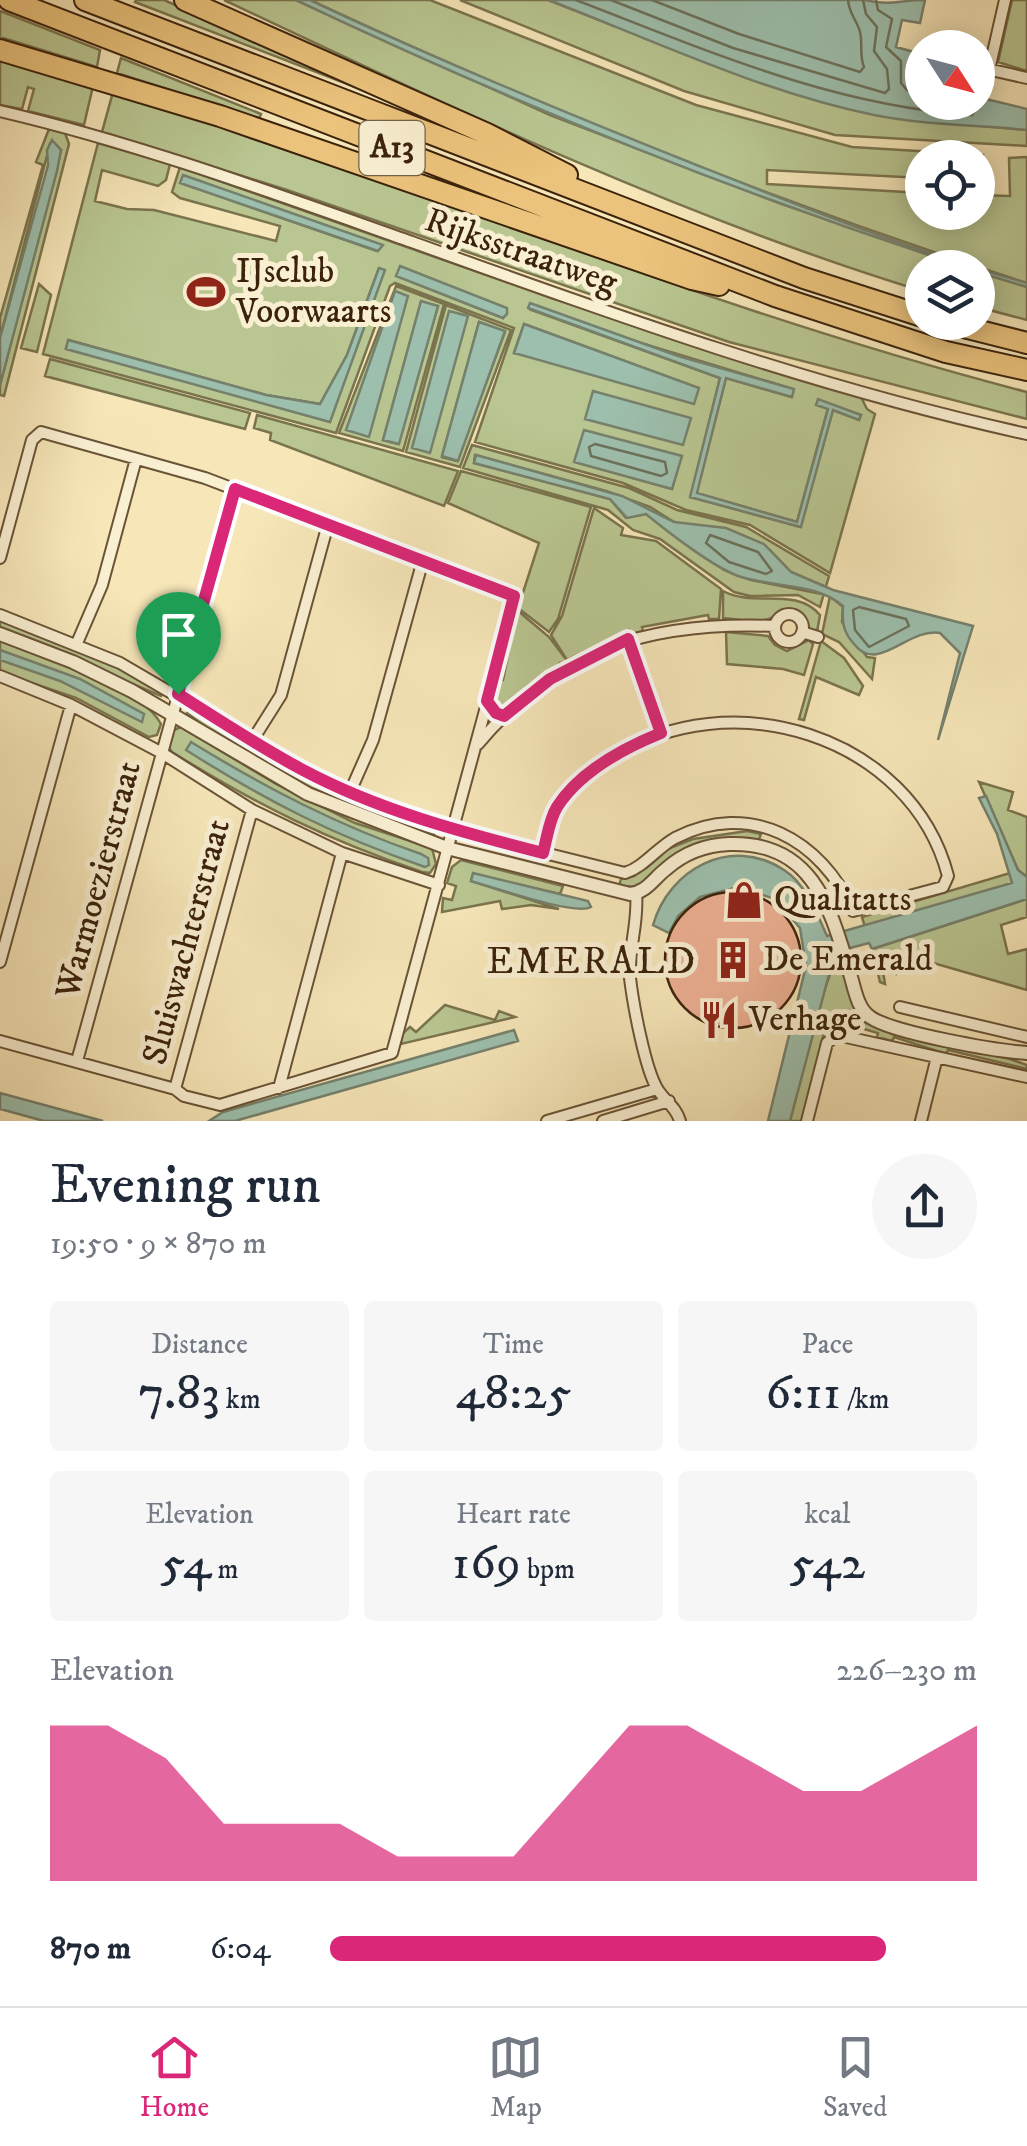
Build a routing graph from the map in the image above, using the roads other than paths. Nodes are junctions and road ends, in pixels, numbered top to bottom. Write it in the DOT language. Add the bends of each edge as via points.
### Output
graph roads {
  1 [pos="9,0"];
  2 [pos="85,0"];
  3 [pos="185,0"];
  4 [pos="1005,0"];
  5 [pos="995,31"];
  6 [pos="0,50"];
  7 [pos="995,71"];
  8 [pos="1027,78"];
  9 [pos="0,111"];
  10 [pos="658,220"];
  11 [pos="775,296"];
  12 [pos="905,311"];
  13 [pos="995,335"];
  14 [pos="1027,343"];
  15 [pos="1027,370"];
  16 [pos="1027,434"];
  17 [pos="136,459"];
  18 [pos="235,489"];
  19 [pos="328,524"];
  20 [pos="0,558"];
  21 [pos="423,560"];
  22 [pos="0,615"];
  23 [pos="775,626"];
  24 [pos="802,632"];
  25 [pos="0,634"];
  26 [pos="818,637"];
  27 [pos="628,639"];
  28 [pos="77,642"];
  29 [pos="0,676"];
  30 [pos="178,694"];
  31 [pos="487,701"];
  32 [pos="71,705"];
  33 [pos="172,713"];
  34 [pos="504,716"];
  35 [pos="661,733"];
  36 [pos="252,741"];
  37 [pos="474,748"];
  38 [pos="162,753"];
  39 [pos="350,792"];
  40 [pos="252,810"];
  41 [pos="452,830"];
  42 [pos="447,848"];
  43 [pos="342,853"];
  44 [pos="543,853"];
  45 [pos="439,884"];
  46 [pos="636,893"];
  47 [pos="0,962"];
  48 [pos="900,1007"];
  49 [pos="913,1010"];
  50 [pos="907,1029"];
  51 [pos="1027,1037"];
  52 [pos="0,1042"];
  53 [pos="1027,1056"];
  54 [pos="937,1057"];
  55 [pos="77,1062"];
  56 [pos="1027,1078"];
  57 [pos="280,1088"];
  58 [pos="175,1089"];
  59 [pos="657,1089"];
  60 [pos="668,1101"];
  61 [pos="547,1121"];
  62 [pos="604,1121"];
  63 [pos="680,1121"];
  64 [pos="807,1121"];
  65 [pos="921,1121"];
  1 -- 11 [label="highway, A13"];
  2 -- 10 [label="highway, A13"];
  3 -- 10 [label="highway, A13" via="486,134"];
  4 -- 5 [label="street"];
  6 -- 11 [label="highway, A13" via="220,116 692,279"];
  7 -- 8 [label="street"];
  9 -- 16 [label="street, Rijksstraatweg" via="246,183 740,356"];
  10 -- 12 [label="highway, A13"];
  11 -- 15 [label="highway, A13" via="946,352"];
  13 -- 14 [label="highway"];
  17 -- 18 [label="street"];
  17 -- 20 [label="street" via="34,434"];
  17 -- 28 [label="street" via="102,584"];
  18 -- 19 [label="street"];
  18 -- 30 [label="street, Warmoezierstraat"];
  19 -- 21 [label="street"];
  19 -- 36 [label="street" via="281,695"];
  21 -- 31 [label="street" via="516,600"];
  21 -- 39 [label="street" via="373,740"];
  22 -- 28 [label="street"];
  23 -- 24 [label="street" via="786,642"];
  23 -- 24 [label="street" via="794,616"];
  23 -- 27 [label="street" via="683,626"];
  24 -- 26 [label="street"];
  25 -- 33 [label="street" via="74,662"];
  27 -- 34 [label="street" via="550,679"];
  27 -- 35 [label="street"];
  28 -- 30 [label="street"];
  29 -- 32 [label="street"];
  30 -- 33 [label="street, Warmoezierstraat"];
  30 -- 36 [label="street"];
  31 -- 34 [label="street"];
  31 -- 37 [label="street"];
  32 -- 38 [label="street"];
  32 -- 47 [label="street"];
  33 -- 38 [label="street, Warmoezierstraat"];
  33 -- 42 [label="street" via="308,794"];
  34 -- 37 [label="street"];
  35 -- 44 [label="street" via="631,745 569,792 555,809"];
  35 -- 44 [label="street" via="715,721 767,723 836,745 888,781 927,829 948,880 943,887 853,912 830,869 808,846 751,826 686,833 631,872"];
  36 -- 39 [label="street"];
  37 -- 41 [label="street"];
  38 -- 40 [label="street"];
  38 -- 55 [label="street, Warmoezierstraat"];
  39 -- 41 [label="street"];
  40 -- 43 [label="street"];
  40 -- 58 [label="street, Sluiswachterstraat"];
  41 -- 42 [label="street"];
  41 -- 44 [label="street"];
  42 -- 45 [label="street"];
  42 -- 46 [label="street"];
  43 -- 45 [label="street"];
  43 -- 57 [label="street"];
  45 -- 57 [label="street" via="392,1054"];
  46 -- 50 [label="street" via="678,859 714,845 748,844 783,856 824,894 862,1010"];
  46 -- 59 [label="street" via="630,979"];
  48 -- 49 [label="street"];
  49 -- 50 [label="street"];
  49 -- 51 [label="street"];
  50 -- 53 [label="street"];
  52 -- 55 [label="street"];
  54 -- 56 [label="street"];
  54 -- 64 [label="street" via="845,1034 832,1037"];
  54 -- 65 [label="street"];
  55 -- 58 [label="street"];
  57 -- 58 [label="street" via="220,1105"];
  59 -- 60 [label="street"];
  59 -- 61 [label="street"];
  60 -- 62 [label="street"];
  60 -- 63 [label="street"];
}
